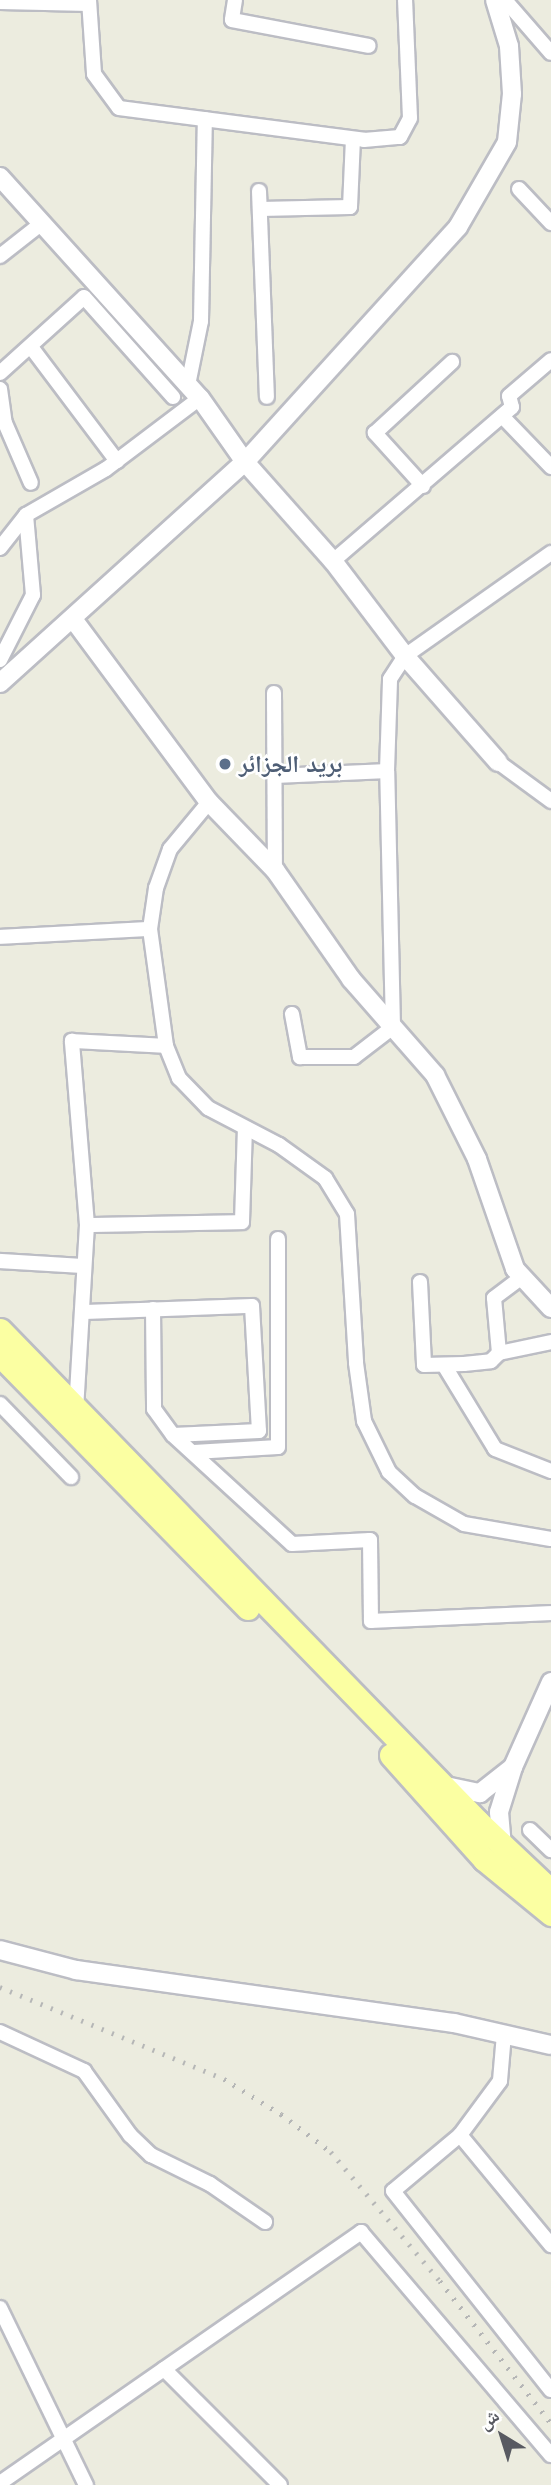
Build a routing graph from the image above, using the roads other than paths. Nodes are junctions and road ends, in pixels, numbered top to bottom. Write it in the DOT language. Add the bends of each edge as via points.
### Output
graph roads {
  1 [pos="235,0"];
  2 [pos="405,0"];
  3 [pos="495,0"];
  4 [pos="505,0"];
  5 [pos="0,2"];
  6 [pos="89,2"];
  7 [pos="369,46"];
  8 [pos="551,53"];
  9 [pos="205,119"];
  10 [pos="353,139"];
  11 [pos="0,177"];
  12 [pos="519,189"];
  13 [pos="259,191"];
  14 [pos="260,209"];
  15 [pos="42,223"];
  16 [pos="551,223"];
  17 [pos="0,256"];
  18 [pos="31,347"];
  19 [pos="551,360"];
  20 [pos="452,362"];
  21 [pos="0,373"];
  22 [pos="0,389"];
  23 [pos="194,391"];
  24 [pos="173,397"];
  25 [pos="267,397"];
  26 [pos="502,416"];
  27 [pos="117,461"];
  28 [pos="245,462"];
  29 [pos="551,467"];
  30 [pos="31,483"];
  31 [pos="423,486"];
  32 [pos="26,515"];
  33 [pos="0,548"];
  34 [pos="551,553"];
  35 [pos="333,561"];
  36 [pos="73,619"];
  37 [pos="405,656"];
  38 [pos="27,659"];
  39 [pos="0,660"];
  40 [pos="0,684"];
  41 [pos="274,694"];
  42 [pos="498,762"];
  43 [pos="387,771"];
  44 [pos="276,776"];
  45 [pos="544,788"];
  46 [pos="551,801"];
  47 [pos="209,802"];
  48 [pos="275,870"];
  49 [pos="150,929"];
  50 [pos="0,937"];
  51 [pos="292,1014"];
  52 [pos="393,1027"];
  53 [pos="166,1046"];
  54 [pos="246,1129"];
  55 [pos="87,1226"];
  56 [pos="278,1239"];
  57 [pos="0,1261"];
  58 [pos="84,1266"];
  59 [pos="521,1278"];
  60 [pos="420,1282"];
  61 [pos="551,1308"];
  62 [pos="153,1309"];
  63 [pos="85,1312"];
  64 [pos="0,1329"];
  65 [pos="551,1342"];
  66 [pos="499,1353"];
  67 [pos="0,1355"];
  68 [pos="444,1365"];
  69 [pos="0,1404"];
  70 [pos="67,1409"];
  71 [pos="173,1435"];
  72 [pos="194,1452"];
  73 [pos="551,1471"];
  74 [pos="71,1477"];
  75 [pos="551,1539"];
  76 [pos="551,1613"];
  77 [pos="551,1682"];
  78 [pos="513,1767"];
  79 [pos="499,1812"];
  80 [pos="469,1813"];
  81 [pos="530,1830"];
  82 [pos="502,1846"];
  83 [pos="551,1850"];
  84 [pos="551,1891"];
  85 [pos="551,1914"];
  86 [pos="0,1951"];
  87 [pos="0,2032"];
  88 [pos="504,2034"];
  89 [pos="551,2045"];
  90 [pos="460,2135"];
  91 [pos="265,2222"];
  92 [pos="551,2245"];
  93 [pos="0,2308"];
  94 [pos="164,2369"];
  95 [pos="551,2390"];
  96 [pos="66,2438"];
  97 [pos="551,2455"];
  98 [pos="275,2481"];
  99 [pos="0,2483"];
  100 [pos="86,2485"];
  101 [pos="257,2485"];
  1 -- 7 [label="street" via="232,20"];
  2 -- 10 [label="street" via="410,118 400,137"];
  3 -- 28 [label="street" via="509,46 512,94 507,142 489,177 458,228 412,282"];
  4 -- 8 [label="street"];
  5 -- 6 [label="street"];
  6 -- 9 [label="street" via="94,74 119,108"];
  9 -- 10 [label="street"];
  9 -- 23 [label="street" via="201,321"];
  10 -- 14 [label="street" via="350,206"];
  11 -- 15 [label="street"];
  12 -- 16 [label="street"];
  13 -- 14 [label="street"];
  14 -- 25 [label="street"];
  15 -- 17 [label="street"];
  15 -- 23 [label="street"];
  18 -- 21 [label="street"];
  18 -- 24 [label="street" via="84,297"];
  18 -- 27 [label="street"];
  19 -- 26 [label="street" via="509,396 512,407"];
  20 -- 31 [label="street" via="375,433"];
  22 -- 30 [label="street" via="5,422"];
  23 -- 27 [label="street"];
  23 -- 28 [label="street"];
  26 -- 29 [label="street"];
  26 -- 31 [label="street"];
  27 -- 32 [label="street"];
  28 -- 35 [label="street"];
  28 -- 36 [label="street"];
  31 -- 35 [label="street"];
  32 -- 33 [label="street"];
  32 -- 39 [label="street" via="33,595"];
  34 -- 37 [label="street"];
  35 -- 37 [label="street"];
  36 -- 38 [label="street"];
  36 -- 47 [label="street"];
  37 -- 42 [label="street"];
  37 -- 43 [label="street" via="390,679"];
  38 -- 39 [label="street"];
  38 -- 40 [label="street"];
  41 -- 44 [label="street"];
  42 -- 45 [label="street"];
  43 -- 44 [label="street"];
  43 -- 52 [label="street"];
  44 -- 48 [label="street"];
  45 -- 46 [label="street"];
  47 -- 48 [label="street"];
  47 -- 49 [label="street" via="170,849 156,888"];
  48 -- 52 [label="street" via="351,979"];
  49 -- 50 [label="street"];
  49 -- 53 [label="street"];
  51 -- 52 [label="street" via="300,1057 354,1057"];
  52 -- 59 [label="street" via="435,1075 456,1110"];
  53 -- 54 [label="street" via="179,1077 208,1108"];
  53 -- 55 [label="street" via="72,1041"];
  54 -- 55 [label="street" via="242,1222"];
  54 -- 75 [label="street" via="325,1178 347,1214 355,1363 364,1422 388,1472 415,1496 464,1524"];
  55 -- 58 [label="street"];
  56 -- 72 [label="street" via="278,1447"];
  57 -- 58 [label="street"];
  58 -- 63 [label="street"];
  59 -- 61 [label="street"];
  59 -- 66 [label="street" via="494,1298"];
  60 -- 68 [label="street" via="424,1365"];
  62 -- 63 [label="street"];
  62 -- 71 [label="street" via="154,1409"];
  62 -- 71 [label="street" via="252,1306 259,1431"];
  63 -- 70 [label="street"];
  64 -- 70 [label="main road"];
  65 -- 66 [label="street"];
  66 -- 68 [label="street" via="491,1361"];
  67 -- 70 [label="main road"];
  68 -- 73 [label="street" via="495,1449"];
  69 -- 74 [label="street"];
  70 -- 80 [label="main road"];
  70 -- 80 [label="main road"];
  71 -- 72 [label="street"];
  72 -- 76 [label="street" via="292,1544 370,1540 372,1621"];
  77 -- 78 [label="street"];
  78 -- 79 [label="street"];
  78 -- 80 [label="street"];
  79 -- 80 [label="street"];
  79 -- 82 [label="street"];
  80 -- 82 [label="main road"];
  80 -- 85 [label="main road" via="484,1859"];
  81 -- 83 [label="street"];
  82 -- 84 [label="main road"];
  86 -- 88 [label="street" via="88,1972 454,2023"];
  87 -- 91 [label="street" via="85,2071 130,2135 151,2155 210,2184"];
  88 -- 89 [label="street"];
  88 -- 90 [label="street" via="500,2081"];
  90 -- 92 [label="street"];
  90 -- 95 [label="street" via="393,2191"];
  93 -- 96 [label="street"];
  94 -- 96 [label="street"];
  94 -- 97 [label="street" via="361,2232"];
  94 -- 98 [label="street"];
  96 -- 99 [label="street"];
  96 -- 100 [label="street"];
  98 -- 101 [label="street"];
}
